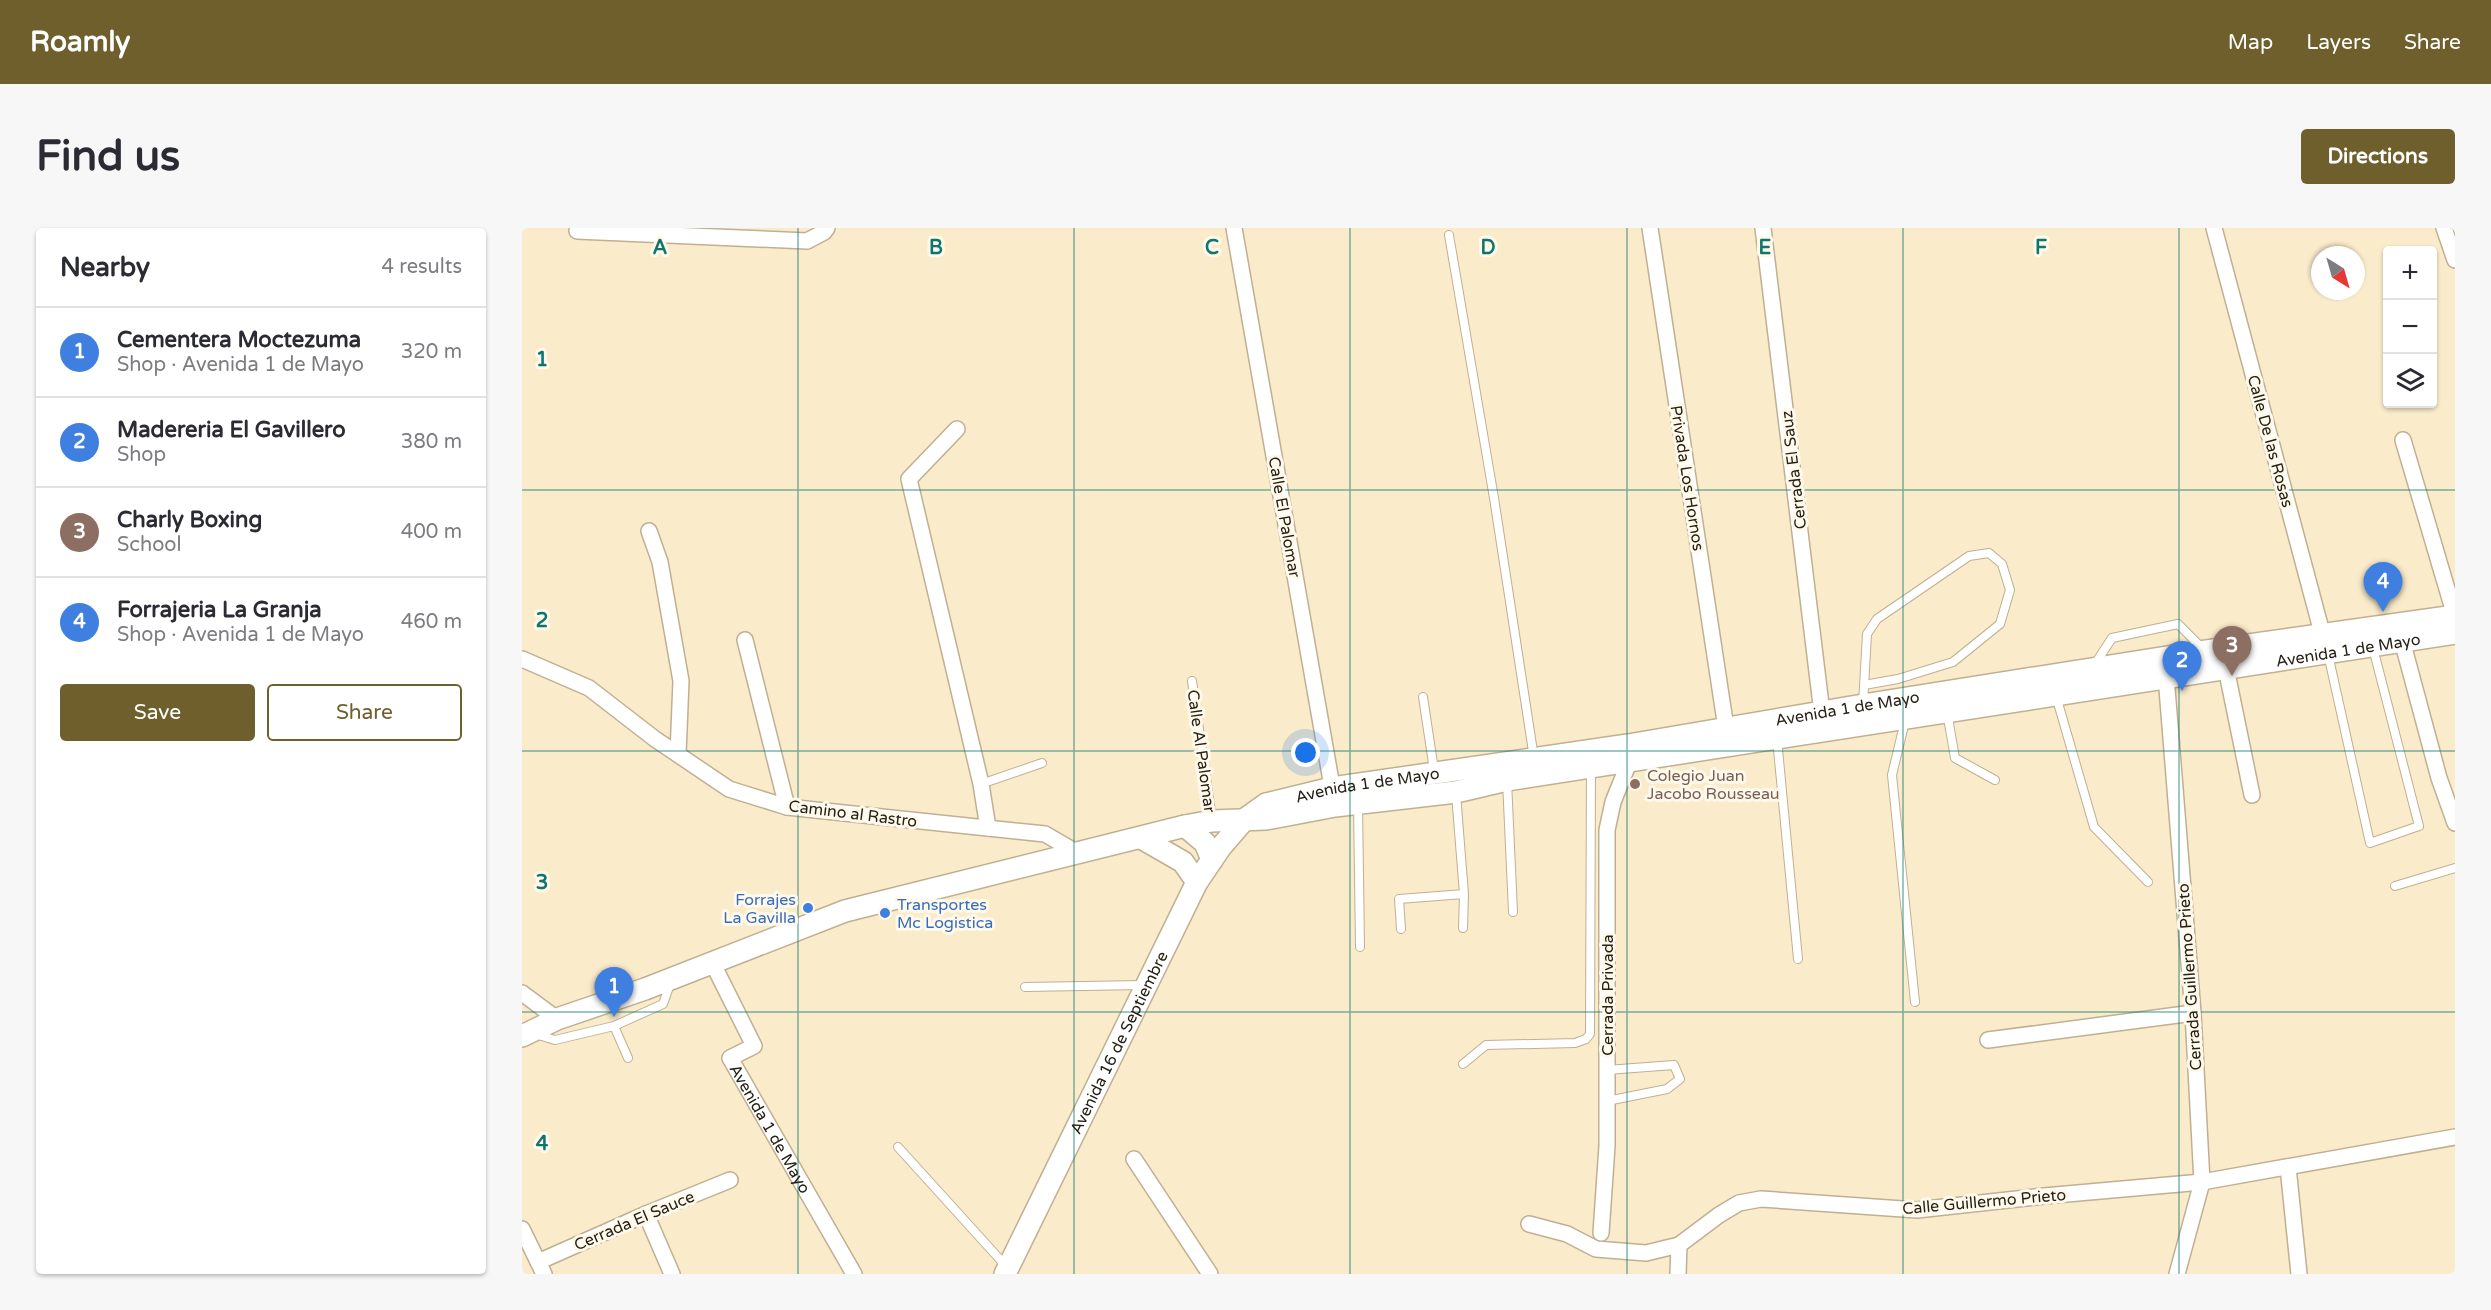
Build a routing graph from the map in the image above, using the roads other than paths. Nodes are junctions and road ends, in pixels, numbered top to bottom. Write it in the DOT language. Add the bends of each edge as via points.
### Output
graph roads {
  1 [pos="826,228"];
  2 [pos="1234,228"];
  3 [pos="1650,228"];
  4 [pos="1763,228"];
  5 [pos="2214,228"];
  6 [pos="2444,228"];
  7 [pos="577,231"];
  8 [pos="1449,235"];
  9 [pos="2455,260"];
  10 [pos="957,429"];
  11 [pos="2403,440"];
  12 [pos="649,531"];
  13 [pos="2455,616"];
  14 [pos="2401,633"];
  15 [pos="2455,633"];
  16 [pos="2370,638"];
  17 [pos="746,640"];
  18 [pos="2325,644"];
  19 [pos="2205,651"];
  20 [pos="522,659"];
  21 [pos="2226,668"];
  22 [pos="2091,669"];
  23 [pos="2166,676"];
  24 [pos="1192,681"];
  25 [pos="2056,694"];
  26 [pos="1864,695"];
  27 [pos="1423,697"];
  28 [pos="1947,711"];
  29 [pos="1822,713"];
  30 [pos="1906,716"];
  31 [pos="1726,728"];
  32 [pos="1777,738"];
  33 [pos="678,754"];
  34 [pos="1534,760"];
  35 [pos="1630,760"];
  36 [pos="1042,763"];
  37 [pos="1591,767"];
  38 [pos="1434,772"];
  39 [pos="1507,780"];
  40 [pos="1995,780"];
  41 [pos="981,784"];
  42 [pos="1456,792"];
  43 [pos="2252,795"];
  44 [pos="1334,797"];
  45 [pos="1358,803"];
  46 [pos="787,807"];
  47 [pos="1245,819"];
  48 [pos="1212,821"];
  49 [pos="2455,823"];
  50 [pos="1185,826"];
  51 [pos="988,828"];
  52 [pos="1143,838"];
  53 [pos="1077,852"];
  54 [pos="1212,860"];
  55 [pos="2455,868"];
  56 [pos="1197,882"];
  57 [pos="2148,882"];
  58 [pos="2395,885"];
  59 [pos="1464,894"];
  60 [pos="1513,912"];
  61 [pos="1463,928"];
  62 [pos="1401,929"];
  63 [pos="1360,947"];
  64 [pos="1798,959"];
  65 [pos="712,962"];
  66 [pos="672,979"];
  67 [pos="1147,985"];
  68 [pos="1025,987"];
  69 [pos="522,993"];
  70 [pos="1915,1002"];
  71 [pos="2193,1013"];
  72 [pos="557,1019"];
  73 [pos="614,1026"];
  74 [pos="526,1034"];
  75 [pos="1988,1040"];
  76 [pos="628,1058"];
  77 [pos="1463,1064"];
  78 [pos="1607,1070"];
  79 [pos="1607,1101"];
  80 [pos="2455,1137"];
  81 [pos="898,1147"];
  82 [pos="1134,1159"];
  83 [pos="2288,1167"];
  84 [pos="730,1180"];
  85 [pos="2202,1182"];
  86 [pos="646,1214"];
  87 [pos="1529,1224"];
  88 [pos="522,1229"];
  89 [pos="1601,1233"];
  90 [pos="1679,1245"];
  91 [pos="541,1268"];
  92 [pos="1007,1271"];
  93 [pos="672,1274"];
  94 [pos="854,1274"];
  95 [pos="1210,1274"];
  96 [pos="1678,1274"];
  97 [pos="2177,1274"];
  98 [pos="2299,1274"];
  1 -- 7 [label="street" via="807,241"];
  2 -- 44 [label="street, Calle El Palomar"];
  3 -- 31 [label="street, Privada Los Hornos"];
  4 -- 29 [label="street, Cerrada El Sauz"];
  5 -- 18 [label="street, Calle De las Rosas"];
  6 -- 9 [label="street"];
  8 -- 34 [label="lane"];
  10 -- 41 [label="street" via="909,479"];
  11 -- 13 [label="street"];
  12 -- 33 [label="street" via="660,562 681,681"];
  13 -- 14 [label="main road, Avenida 1 de Mayo"];
  14 -- 15 [label="main road, Avenida 1 de Mayo"];
  14 -- 16 [label="main road, Avenida 1 de Mayo"];
  14 -- 49 [label="street" via="2439,778"];
  16 -- 18 [label="main road, Avenida 1 de Mayo"];
  16 -- 18 [label="lane" via="2419,826 2370,843"];
  17 -- 46 [label="street"];
  18 -- 19 [label="main road, Avenida 1 de Mayo"];
  18 -- 21 [label="main road, Avenida 1 de Mayo"];
  19 -- 22 [label="main road, Avenida 1 de Mayo"];
  19 -- 22 [label="lane" via="2178,624 2112,638"];
  20 -- 33 [label="street, Camino al Rastro" via="589,688"];
  21 -- 23 [label="main road, Avenida 1 de Mayo"];
  21 -- 43 [label="street"];
  22 -- 26 [label="main road, Avenida 1 de Mayo"];
  23 -- 25 [label="main road, Avenida 1 de Mayo"];
  23 -- 71 [label="street, Cerrada Guillermo Prieto"];
  24 -- 48 [label="lane, Calle Al Palomar"];
  25 -- 28 [label="main road, Avenida 1 de Mayo"];
  25 -- 57 [label="lane" via="2094,826"];
  26 -- 26 [label="lane" via="1867,634 1877,619 1969,556 1989,553 2002,564 2010,590 2000,624 1953,662 1898,679"];
  26 -- 29 [label="main road, Avenida 1 de Mayo"];
  27 -- 38 [label="lane"];
  28 -- 30 [label="main road, Avenida 1 de Mayo"];
  28 -- 40 [label="lane" via="1955,758"];
  29 -- 31 [label="main road, Avenida 1 de Mayo"];
  30 -- 32 [label="main road, Avenida 1 de Mayo"];
  30 -- 70 [label="lane" via="1892,776"];
  31 -- 34 [label="main road, Avenida 1 de Mayo"];
  32 -- 35 [label="main road, Avenida 1 de Mayo"];
  32 -- 64 [label="lane"];
  33 -- 46 [label="street, Camino al Rastro" via="729,789"];
  34 -- 38 [label="main road, Avenida 1 de Mayo"];
  35 -- 37 [label="main road, Avenida 1 de Mayo"];
  35 -- 78 [label="street, Cerrada Privada" via="1613,802 1607,830"];
  36 -- 41 [label="lane"];
  37 -- 39 [label="main road, Avenida 1 de Mayo"];
  37 -- 77 [label="lane" via="1590,1034 1575,1043 1486,1045"];
  38 -- 44 [label="main road, Avenida 1 de Mayo"];
  39 -- 42 [label="main road, Avenida 1 de Mayo"];
  39 -- 60 [label="lane"];
  41 -- 51 [label="street"];
  42 -- 45 [label="main road, Avenida 1 de Mayo"];
  42 -- 59 [label="lane"];
  44 -- 45 [label="main road, Avenida 1 de Mayo"];
  44 -- 47 [label="main road, Avenida 1 de Mayo" via="1266,804"];
  45 -- 63 [label="lane"];
  46 -- 51 [label="street, Camino al Rastro"];
  47 -- 48 [label="main road, Avenida 1 de Mayo"];
  47 -- 54 [label="main road, Avenida 16 de Septiembre"];
  48 -- 50 [label="main road, Avenida 1 de Mayo"];
  50 -- 52 [label="main road, Avenida 1 de Mayo"];
  50 -- 54 [label="main road" via="1205,843"];
  51 -- 53 [label="street, Camino al Rastro" via="1046,834"];
  52 -- 53 [label="main road, Avenida 1 de Mayo"];
  52 -- 56 [label="main road" via="1184,862"];
  53 -- 65 [label="main road, Avenida 1 de Mayo" via="845,911"];
  54 -- 56 [label="main road, Avenida 16 de Septiembre"];
  55 -- 58 [label="lane"];
  56 -- 67 [label="main road, Avenida 16 de Septiembre"];
  59 -- 61 [label="lane"];
  59 -- 62 [label="lane" via="1399,899"];
  65 -- 66 [label="main road, Avenida 1 de Mayo"];
  65 -- 94 [label="street, Avenida 1 de Mayo" via="754,1046 730,1058"];
  66 -- 72 [label="main road, Avenida 1 de Mayo"];
  66 -- 73 [label="lane" via="663,1004"];
  67 -- 68 [label="lane"];
  67 -- 92 [label="main road, Avenida 16 de Septiembre"];
  69 -- 72 [label="street"];
  71 -- 75 [label="street"];
  71 -- 85 [label="street, Cerrada Guillermo Prieto"];
  72 -- 74 [label="main road, Avenida 1 de Mayo"];
  73 -- 74 [label="lane" via="555,1040"];
  73 -- 76 [label="lane"];
  78 -- 79 [label="street, Cerrada Privada"];
  78 -- 79 [label="lane" via="1674,1065 1680,1078 1667,1089"];
  79 -- 89 [label="street, Cerrada Privada"];
  80 -- 83 [label="street, Calle Guillermo Prieto"];
  81 -- 92 [label="lane"];
  82 -- 95 [label="street"];
  83 -- 85 [label="street, Calle Guillermo Prieto"];
  83 -- 98 [label="street"];
  84 -- 86 [label="street, Cerrada El Sauce"];
  85 -- 90 [label="street, Calle Guillermo Prieto" via="1917,1210 1761,1199 1739,1203"];
  85 -- 97 [label="street, Cerrada Guillermo Prieto"];
  86 -- 91 [label="street, Cerrada El Sauce"];
  86 -- 93 [label="street"];
  87 -- 90 [label="street, Calle Guillermo Prieto" via="1567,1234 1596,1249 1646,1253"];
  88 -- 91 [label="street"];
  90 -- 96 [label="street"];
}
